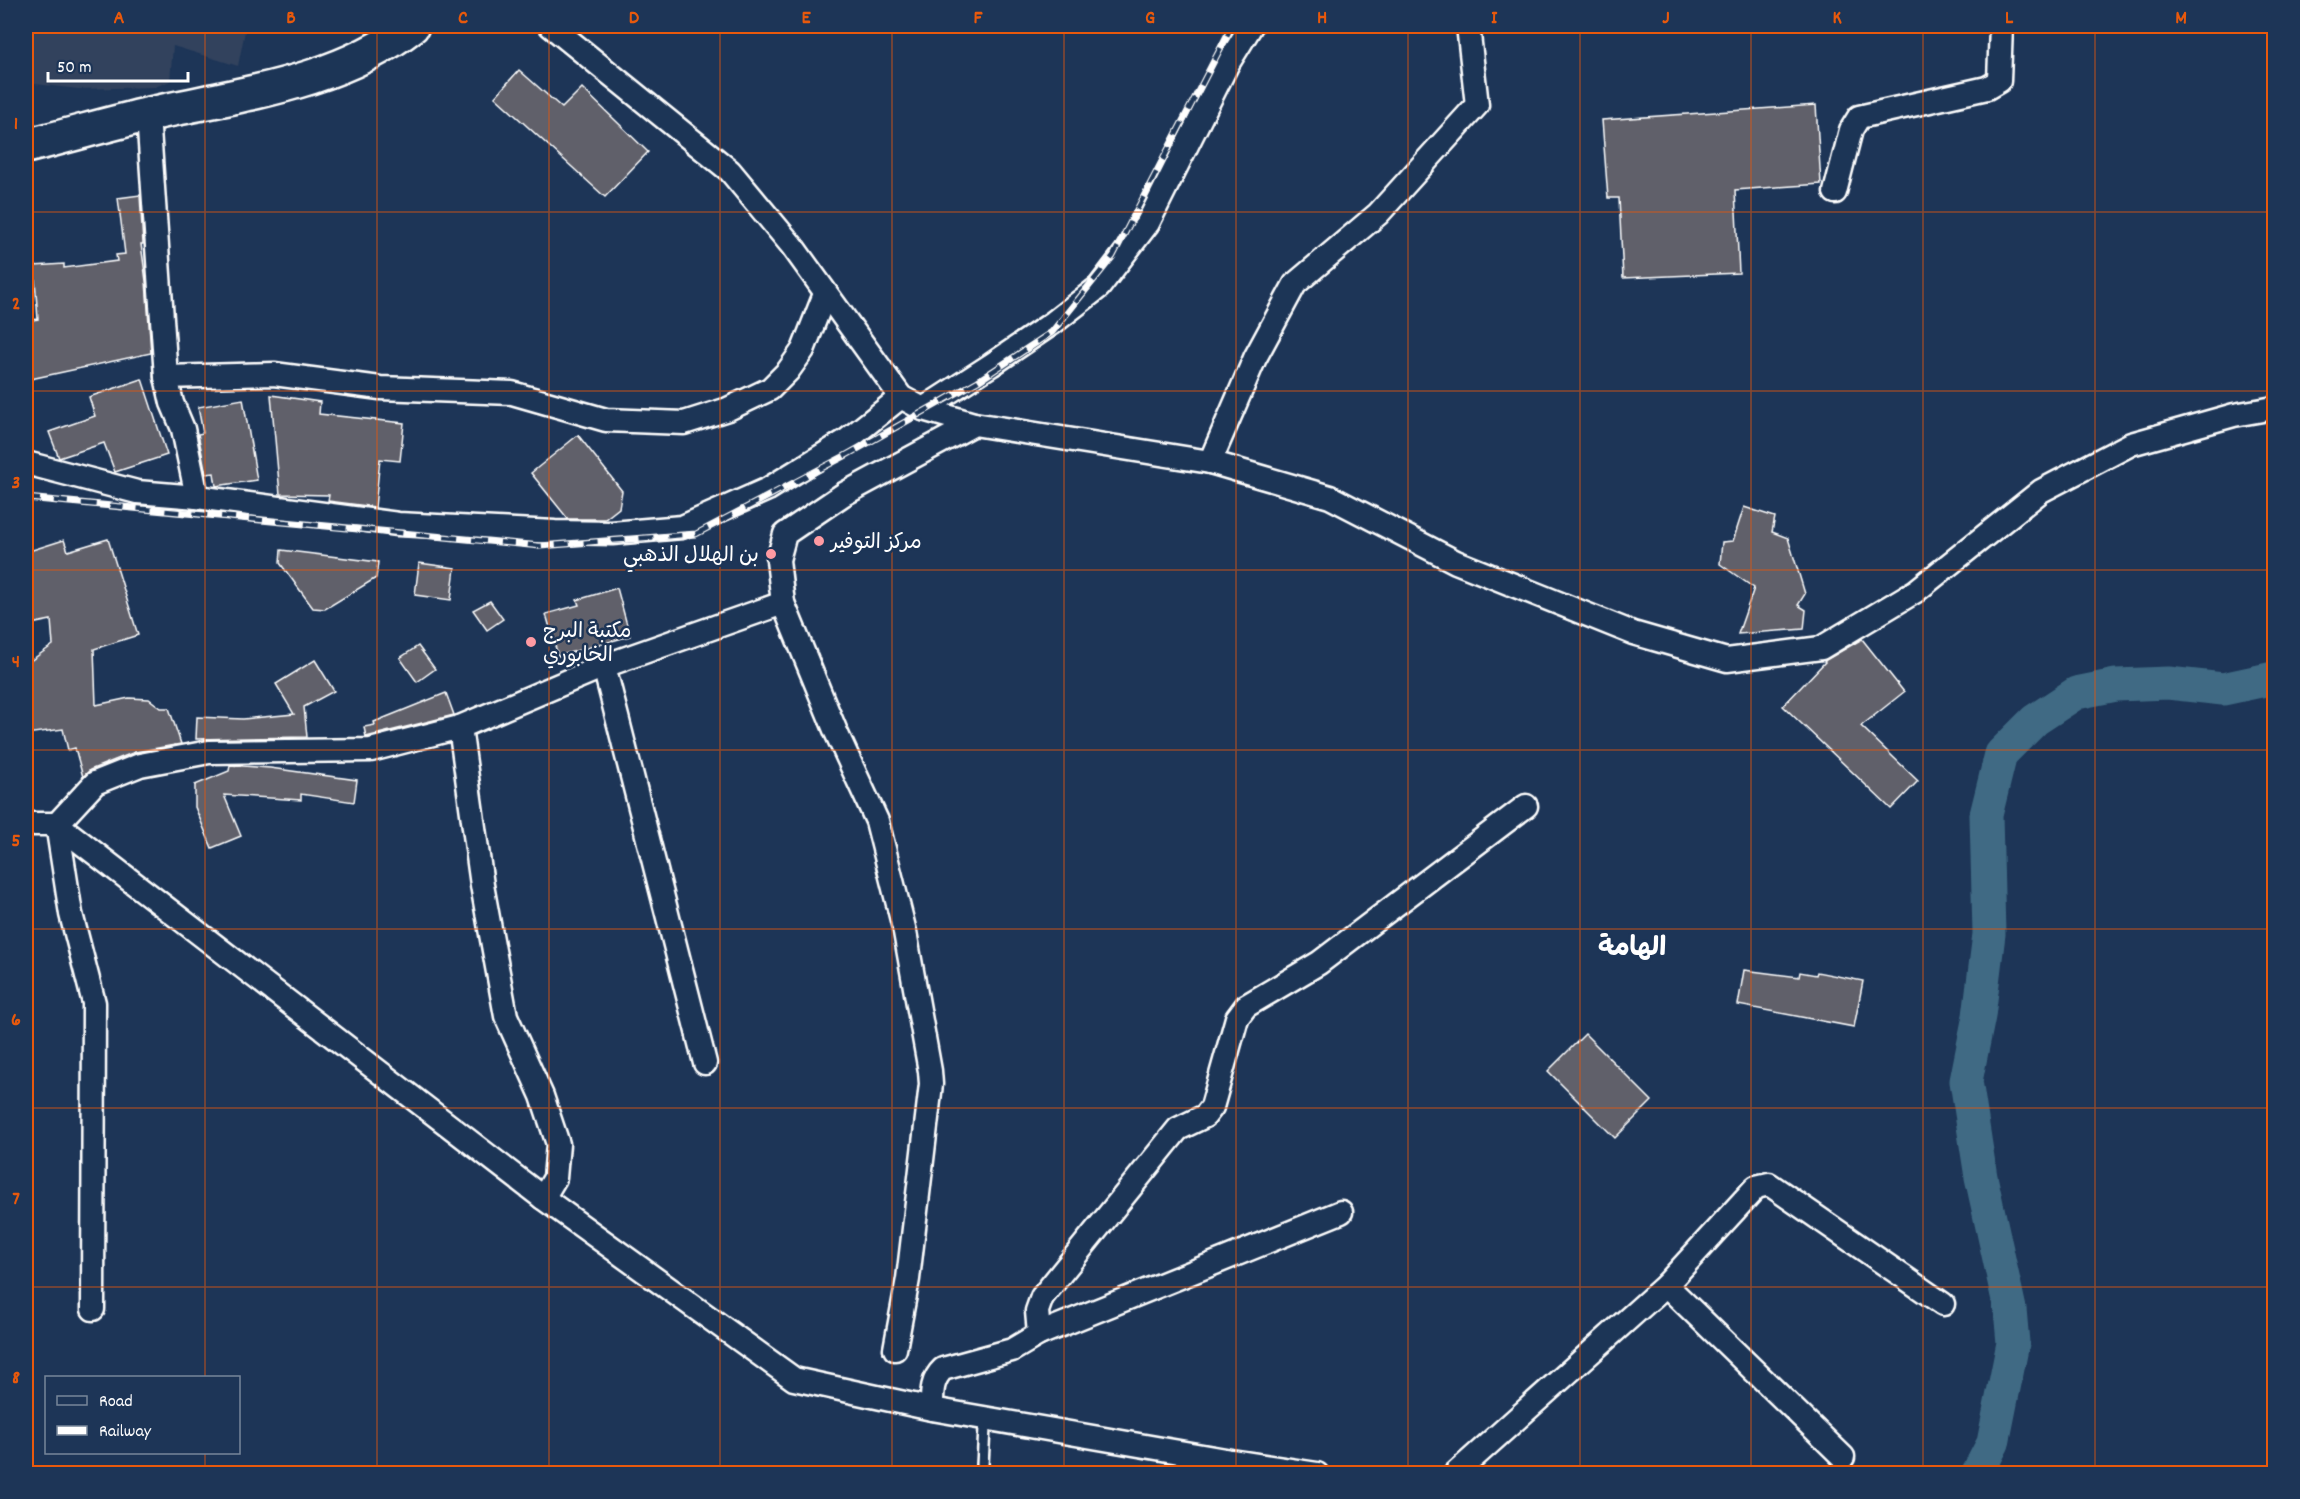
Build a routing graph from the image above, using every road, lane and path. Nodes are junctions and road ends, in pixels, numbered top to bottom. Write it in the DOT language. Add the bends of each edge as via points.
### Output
graph roads {
  1 [pos="412,26"];
  2 [pos="551,26"];
  3 [pos="1251,26"];
  4 [pos="1468,26"];
  5 [pos="2001,26"];
  6 [pos="148,115"];
  7 [pos="26,146"];
  8 [pos="1835,192"];
  9 [pos="825,294"];
  10 [pos="166,377"];
  11 [pos="902,397"];
  12 [pos="2274,408"];
  13 [pos="923,409"];
  14 [pos="974,424"];
  15 [pos="1210,462"];
  16 [pos="26,463"];
  17 [pos="197,497"];
  18 [pos="783,603"];
  19 [pos="604,666"];
  20 [pos="460,728"];
  21 [pos="1526,806"];
  22 [pos="26,824"];
  23 [pos="57,824"];
  24 [pos="705,1063"];
  25 [pos="543,1198"];
  26 [pos="1341,1212"];
  27 [pos="1666,1285"];
  28 [pos="1943,1304"];
  29 [pos="93,1309"];
  30 [pos="1039,1334"];
  31 [pos="895,1349"];
  32 [pos="932,1409"];
  33 [pos="985,1419"];
  34 [pos="1843,1457"];
  35 [pos="982,1473"];
  36 [pos="1317,1473"];
  37 [pos="1455,1473"];
  1 -- 6 [label="main road" via="346,64 289,84"];
  2 -- 9 [label="street" via="730,171 793,247"];
  3 -- 13 [label="street" via="1227,65 1148,223 1099,287"];
  4 -- 15 [label="street" via="1477,105 1378,214 1295,284 1255,358"];
  5 -- 8 [label="street" via="2000,81 1987,88 1859,117 1851,130"];
  6 -- 7 [label="main road"];
  6 -- 10 [label="street"];
  9 -- 10 [label="street" via="803,350 770,389 728,409 684,423 606,420 512,393 380,388 274,374"];
  9 -- 11 [label="street"];
  10 -- 17 [label="street" via="183,429"];
  11 -- 13 [label="street"];
  11 -- 17 [label="street" via="847,440 768,489 682,527 567,533 399,524"];
  12 -- 15 [label="street" via="2131,444 2041,491 1916,591 1821,648 1727,660 1633,633 1456,562 1330,497"];
  13 -- 14 [label="street"];
  14 -- 15 [label="street"];
  14 -- 18 [label="street" via="844,494 785,534 778,560"];
  16 -- 17 [label="street" via="137,492"];
  18 -- 19 [label="street"];
  18 -- 31 [label="street" via="877,821 904,932 930,1071 908,1279"];
  19 -- 20 [label="street"];
  19 -- 24 [label="street"];
  20 -- 23 [label="street" via="370,750 209,752 140,765 95,783"];
  20 -- 25 [label="street" via="482,885 506,1016 542,1096 558,1144 555,1178"];
  21 -- 30 [label="street" via="1319,963 1246,1006 1237,1018 1212,1107 1205,1116 1178,1129 1042,1297 1037,1311"];
  22 -- 23 [label="street"];
  23 -- 25 [label="street"];
  23 -- 29 [label="street" via="71,914 94,1003"];
  25 -- 32 [label="street" via="794,1379"];
  26 -- 30 [label="street"];
  27 -- 28 [label="street" via="1756,1187 1769,1184"];
  27 -- 34 [label="street"];
  27 -- 37 [label="street"];
  30 -- 32 [label="street" via="1012,1350 943,1369 933,1386"];
  32 -- 33 [label="street"];
  33 -- 35 [label="lane"];
  33 -- 36 [label="street"];
}
